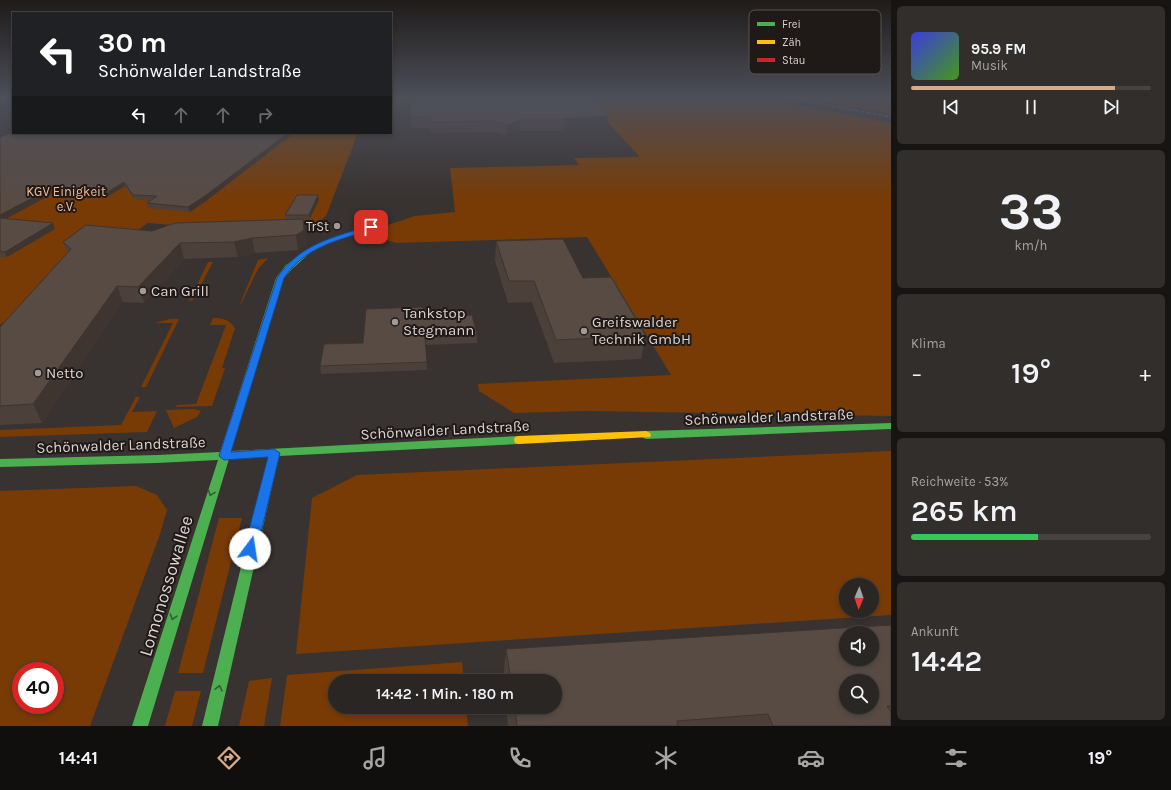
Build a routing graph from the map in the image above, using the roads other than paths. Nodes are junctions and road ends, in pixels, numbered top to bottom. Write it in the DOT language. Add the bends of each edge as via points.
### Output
graph roads {
  1 [pos="371,227"];
  2 [pos="891,426"];
  3 [pos="274,453"];
  4 [pos="224,456"];
  5 [pos="0,463"];
  6 [pos="140,726"];
  7 [pos="210,726"];
  1 -- 4 [label="street, Lomonossowallee" via="323,242 289,265 280,278"];
  2 -- 3 [label="street, Schönwalder Landstraße" via="544,439"];
  3 -- 4 [label="street, Schönwalder Landstraße"];
  7 -- 3 [label="street, one-way"];
  4 -- 5 [label="street, Schönwalder Landstraße"];
  4 -- 6 [label="street, Lomonossowallee, one-way" via="205,510"];
}
